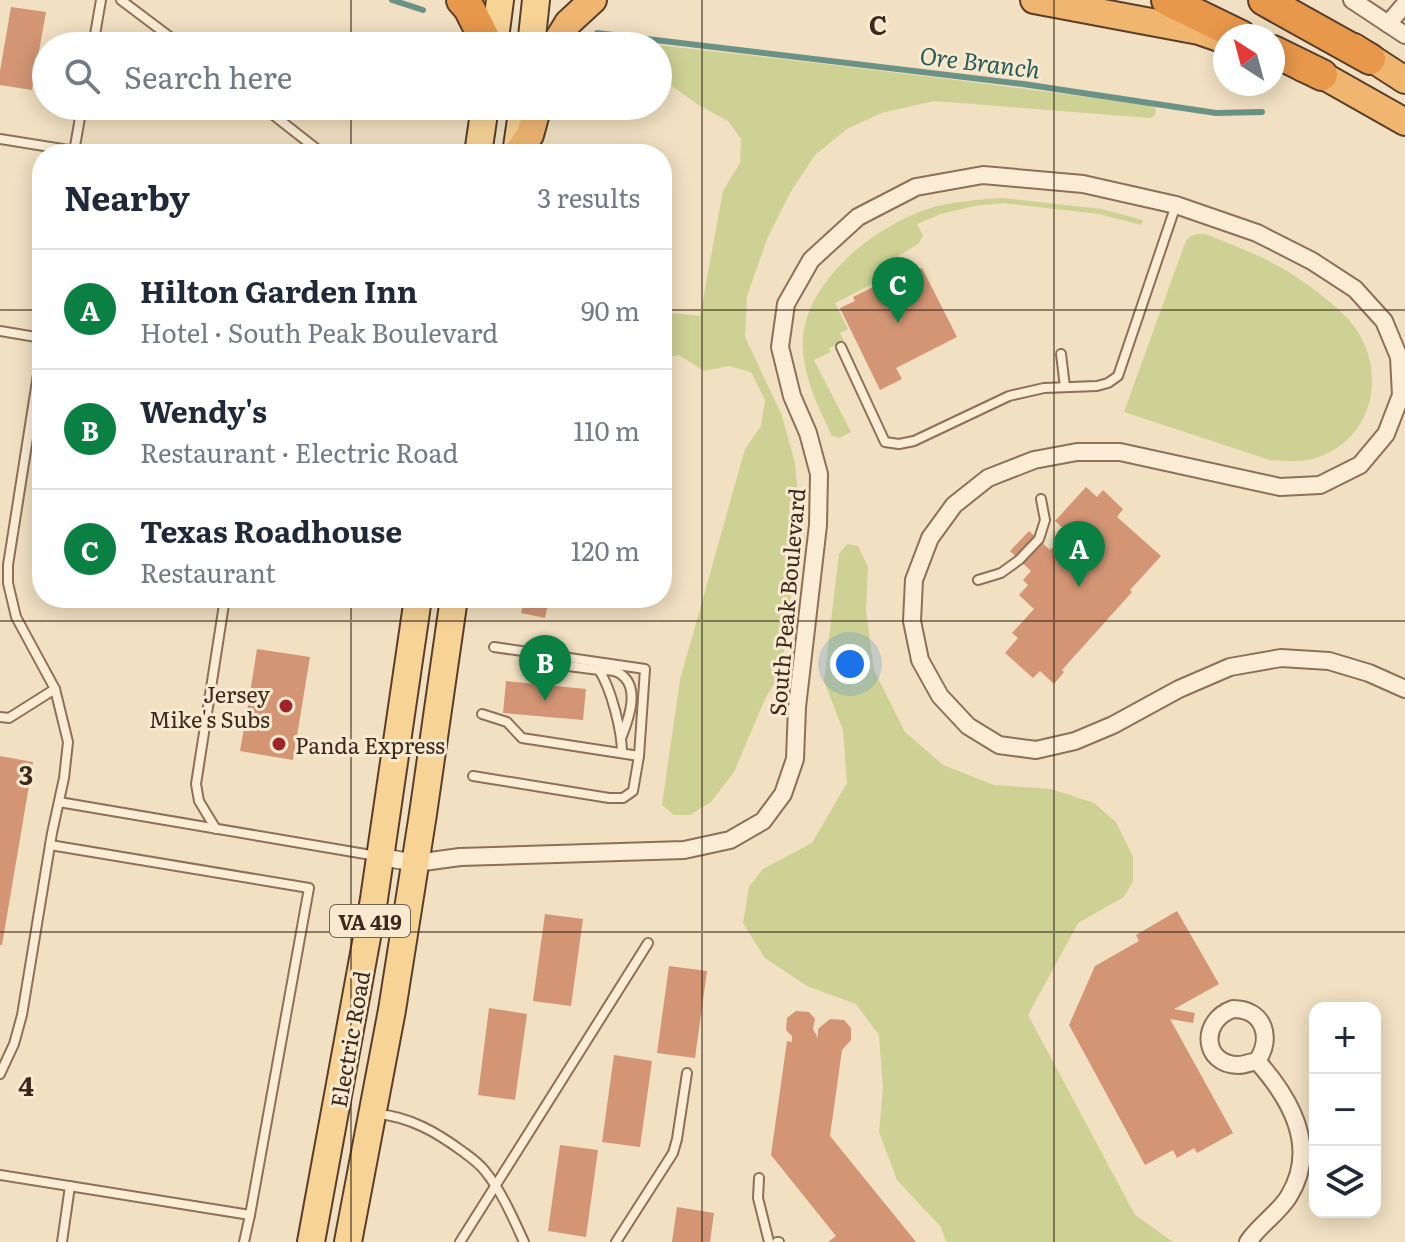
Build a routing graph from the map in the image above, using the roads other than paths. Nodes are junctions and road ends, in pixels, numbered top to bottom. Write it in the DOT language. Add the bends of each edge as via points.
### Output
graph roads {
  1 [pos="101,0"];
  2 [pos="121,0"];
  3 [pos="462,0"];
  4 [pos="500,0"];
  5 [pos="536,0"];
  6 [pos="593,0"];
  7 [pos="1034,0"];
  8 [pos="1167,0"];
  9 [pos="1264,0"];
  10 [pos="1290,0"];
  11 [pos="1352,0"];
  12 [pos="1405,4"];
  13 [pos="1216,24"];
  14 [pos="1388,24"];
  15 [pos="95,32"];
  16 [pos="163,32"];
  17 [pos="483,32"];
  18 [pos="494,32"];
  19 [pos="533,32"];
  20 [pos="563,32"];
  21 [pos="1405,35"];
  22 [pos="1213,36"];
  23 [pos="1285,57"];
  24 [pos="1370,59"];
  25 [pos="1285,62"];
  26 [pos="1322,75"];
  27 [pos="1405,80"];
  28 [pos="80,120"];
  29 [pos="280,120"];
  30 [pos="483,120"];
  31 [pos="521,120"];
  32 [pos="534,120"];
  33 [pos="1405,122"];
  34 [pos="0,139"];
  35 [pos="75,144"];
  36 [pos="310,144"];
  37 [pos="479,144"];
  38 [pos="517,144"];
  39 [pos="523,144"];
  40 [pos="32,145"];
  41 [pos="1176,205"];
  42 [pos="0,331"];
  43 [pos="32,336"];
  44 [pos="841,347"];
  45 [pos="1061,354"];
  46 [pos="1065,387"];
  47 [pos="32,413"];
  48 [pos="1041,499"];
  49 [pos="978,580"];
  50 [pos="223,608"];
  51 [pos="417,608"];
  52 [pos="453,608"];
  53 [pos="494,647"];
  54 [pos="547,655"];
  55 [pos="599,670"];
  56 [pos="55,689"];
  57 [pos="1405,689"];
  58 [pos="482,714"];
  59 [pos="0,717"];
  60 [pos="622,736"];
  61 [pos="622,753"];
  62 [pos="639,756"];
  63 [pos="473,776"];
  64 [pos="59,802"];
  65 [pos="216,829"];
  66 [pos="50,845"];
  67 [pos="381,857"];
  68 [pos="416,863"];
  69 [pos="648,943"];
  70 [pos="1257,1061"];
  71 [pos="687,1073"];
  72 [pos="0,1074"];
  73 [pos="373,1113"];
  74 [pos="0,1175"];
  75 [pos="759,1178"];
  76 [pos="495,1185"];
  77 [pos="70,1186"];
  78 [pos="250,1215"];
  79 [pos="62,1242"];
  80 [pos="244,1242"];
  81 [pos="311,1242"];
  82 [pos="348,1242"];
  83 [pos="460,1242"];
  84 [pos="524,1242"];
  85 [pos="616,1242"];
  86 [pos="769,1242"];
  87 [pos="1248,1242"];
  1 -- 15 [label="lane"];
  2 -- 16 [label="lane"];
  3 -- 17 [label="highway"];
  4 -- 18 [label="main road"];
  5 -- 19 [label="main road"];
  6 -- 20 [label="highway"];
  7 -- 22 [label="highway"];
  8 -- 13 [label="highway"];
  9 -- 24 [label="highway"];
  10 -- 24 [label="highway"];
  11 -- 14 [label="street"];
  12 -- 14 [label="street"];
  14 -- 21 [label="street"];
  23 -- 26 [label="highway"];
  24 -- 27 [label="highway"];
  25 -- 26 [label="highway"];
  26 -- 33 [label="highway"];
  28 -- 35 [label="lane"];
  29 -- 36 [label="lane"];
  30 -- 37 [label="main road"];
  31 -- 38 [label="main road"];
  32 -- 39 [label="highway"];
  34 -- 40 [label="lane"];
  41 -- 46 [label="lane" via="1118,376 1097,386"];
  41 -- 57 [label="street, South Peak Boulevard" via="1257,233 1355,289 1384,321 1399,357 1401,395 1386,434 1360,465 1320,485 1280,487 1120,452 1034,460 988,478 954,505 930,538 914,580 912,621 920,660 940,696 968,726 999,745 1036,750 1113,725 1230,667 1281,658 1329,661"];
  41 -- 68 [label="street, South Peak Boulevard" via="1083,184 983,175 916,187 858,217 811,260 786,304 780,347 819,474 795,759 783,794 763,821 730,840 684,850"];
  42 -- 43 [label="lane"];
  44 -- 46 [label="lane" via="885,442 914,441 1009,396"];
  45 -- 46 [label="lane"];
  47 -- 56 [label="lane" via="8,583 16,617"];
  48 -- 49 [label="lane" via="1045,520 1039,539 1001,573"];
  50 -- 65 [label="lane" via="196,784 199,801"];
  51 -- 67 [label="main road, Electric Road / VA 419"];
  52 -- 68 [label="main road, Electric Road / VA 419"];
  53 -- 54 [label="lane"];
  54 -- 55 [label="lane" via="553,664"];
  54 -- 62 [label="lane" via="645,669"];
  55 -- 60 [label="lane"];
  55 -- 60 [label="lane" via="618,672 632,694"];
  56 -- 59 [label="lane" via="9,718"];
  56 -- 64 [label="lane" via="68,742"];
  58 -- 61 [label="lane" via="507,722 522,738"];
  60 -- 61 [label="lane"];
  61 -- 62 [label="lane"];
  62 -- 63 [label="lane" via="633,791 623,798"];
  64 -- 65 [label="lane"];
  64 -- 66 [label="lane"];
  65 -- 67 [label="lane"];
  66 -- 72 [label="lane" via="22,1015"];
  66 -- 78 [label="lane" via="309,888"];
  67 -- 68 [label="street, South Peak Boulevard"];
  67 -- 81 [label="main road, Electric Road / VA 419"];
  68 -- 73 [label="main road, Electric Road / VA 419"];
  69 -- 76 [label="lane"];
  70 -- 87 [label="street" via="1295,1119 1302,1152 1289,1196"];
  71 -- 85 [label="lane" via="673,1153"];
  73 -- 76 [label="lane" via="409,1120 437,1133 476,1161"];
  73 -- 82 [label="main road, Electric Road / VA 419"];
  74 -- 77 [label="lane"];
  75 -- 86 [label="lane" via="758,1198"];
  76 -- 83 [label="lane"];
  76 -- 84 [label="lane"];
  77 -- 78 [label="lane"];
  77 -- 79 [label="lane"];
  78 -- 80 [label="lane"];
}
